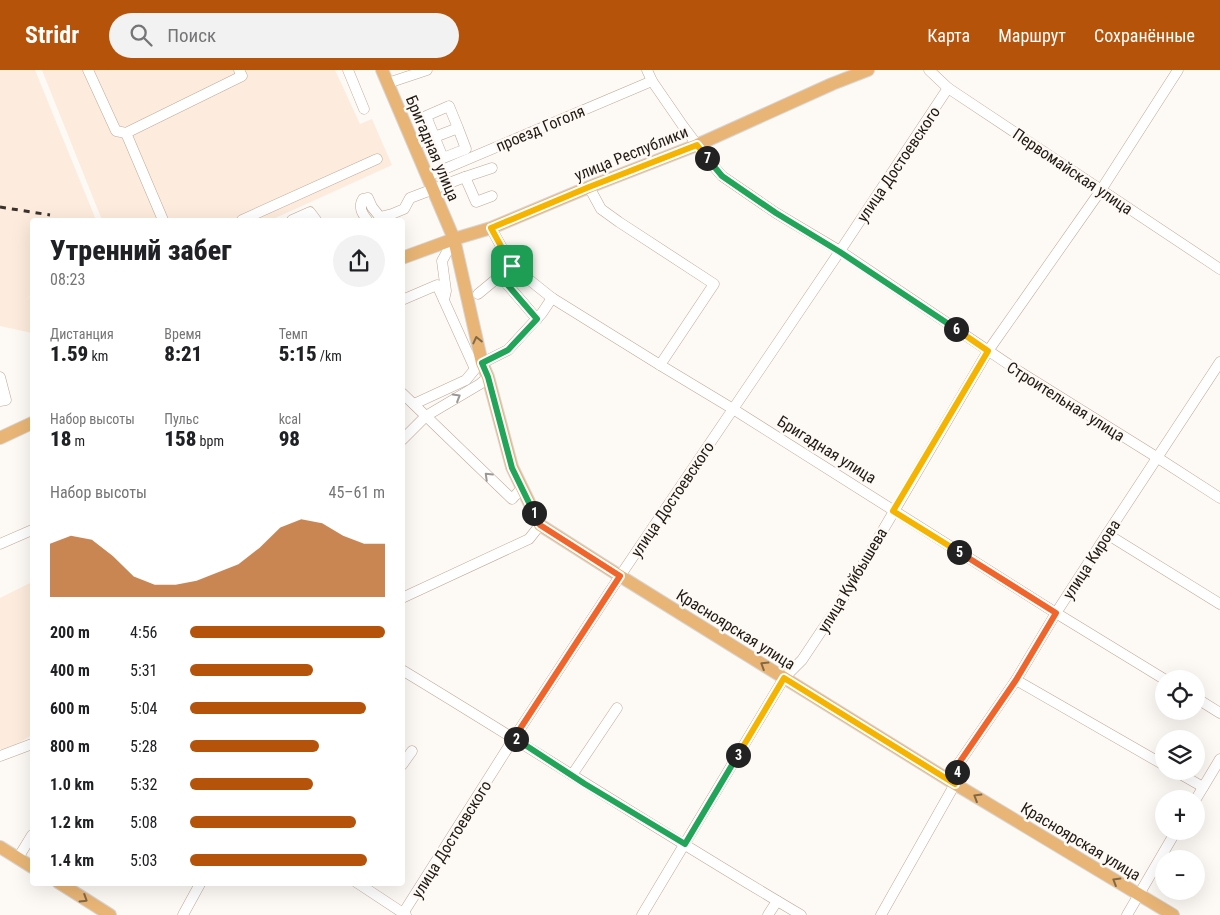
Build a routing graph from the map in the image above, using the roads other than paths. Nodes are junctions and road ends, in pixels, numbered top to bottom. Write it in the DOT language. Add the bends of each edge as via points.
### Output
graph roads {
  1 [pos="88,70"];
  2 [pos="240,70"];
  3 [pos="348,70"];
  4 [pos="382,70"];
  5 [pos="427,70"];
  6 [pos="647,70"];
  7 [pos="868,70"];
  8 [pos="929,70"];
  9 [pos="1178,70"];
  10 [pos="652,81"];
  11 [pos="388,83"];
  12 [pos="948,88"];
  13 [pos="364,110"];
  14 [pos="458,128"];
  15 [pos="126,133"];
  16 [pos="435,137"];
  17 [pos="414,145"];
  18 [pos="697,145"];
  19 [pos="377,159"];
  20 [pos="492,168"];
  21 [pos="428,176"];
  22 [pos="465,177"];
  23 [pos="589,187"];
  24 [pos="433,189"];
  25 [pos="1102,190"];
  26 [pos="492,196"];
  27 [pos="162,218"];
  28 [pos="246,218"];
  29 [pos="296,218"];
  30 [pos="314,218"];
  31 [pos="365,218"];
  32 [pos="491,228"];
  33 [pos="454,239"];
  34 [pos="840,252"];
  35 [pos="405,257"];
  36 [pos="512,266"];
  37 [pos="1220,269"];
  38 [pos="500,276"];
  39 [pos="478,294"];
  40 [pos="552,298"];
  41 [pos="405,299"];
  42 [pos="444,301"];
  43 [pos="537,319"];
  44 [pos="988,351"];
  45 [pos="1220,362"];
  46 [pos="660,365"];
  47 [pos="478,366"];
  48 [pos="0,377"];
  49 [pos="484,380"];
  50 [pos="405,396"];
  51 [pos="0,401"];
  52 [pos="414,404"];
  53 [pos="733,409"];
  54 [pos="426,416"];
  55 [pos="30,424"];
  56 [pos="405,437"];
  57 [pos="0,438"];
  58 [pos="1158,458"];
  59 [pos="522,488"];
  60 [pos="1220,498"];
  61 [pos="893,511"];
  62 [pos="540,525"];
  63 [pos="30,531"];
  64 [pos="1107,534"];
  65 [pos="0,544"];
  66 [pos="620,576"];
  67 [pos="405,597"];
  68 [pos="1220,604"];
  69 [pos="1056,613"];
  70 [pos="405,672"];
  71 [pos="1155,674"];
  72 [pos="784,678"];
  73 [pos="1016,680"];
  74 [pos="1205,704"];
  75 [pos="617,708"];
  76 [pos="1220,713"];
  77 [pos="514,738"];
  78 [pos="30,745"];
  79 [pos="412,751"];
  80 [pos="0,756"];
  81 [pos="1220,759"];
  82 [pos="1155,760"];
  83 [pos="405,761"];
  84 [pos="572,775"];
  85 [pos="1190,780"];
  86 [pos="955,784"];
  87 [pos="1202,787"];
  88 [pos="1200,790"];
  89 [pos="30,838"];
  90 [pos="1171,840"];
  91 [pos="685,844"];
  92 [pos="0,847"];
  93 [pos="18,858"];
  94 [pos="30,866"];
  95 [pos="64,886"];
  96 [pos="199,886"];
  97 [pos="362,886"];
  98 [pos="1139,895"];
  99 [pos="777,901"];
  100 [pos="404,914"];
  101 [pos="110,915"];
  102 [pos="183,915"];
  103 [pos="642,915"];
  104 [pos="768,915"];
  105 [pos="801,915"];
  106 [pos="881,915"];
  107 [pos="1127,915"];
  108 [pos="1172,915"];
  1 -- 15 [label="street" via="116,131"];
  2 -- 15 [label="street" via="242,76"];
  3 -- 13 [label="street"];
  4 -- 11 [label="main road, Бригадная улица"];
  5 -- 11 [label="street"];
  6 -- 10 [label="street, Строительная улица"];
  7 -- 18 [label="main road, улица Республики"];
  8 -- 12 [label="street, Первомайская улица"];
  9 -- 25 [label="street, улица Куйбышева"];
  10 -- 18 [label="street, Строительная улица"];
  10 -- 21 [label="street, проезд Гоголя"];
  11 -- 17 [label="main road, Бригадная улица"];
  12 -- 25 [label="street, Первомайская улица"];
  12 -- 34 [label="street, улица Достоевского"];
  14 -- 16 [label="street"];
  14 -- 16 [label="street" via="466,149 443,158"];
  14 -- 16 [label="street" via="449,106 426,116"];
  15 -- 27 [label="street"];
  16 -- 17 [label="street"];
  17 -- 21 [label="main road, Бригадная улица"];
  18 -- 23 [label="main road, улица Республики"];
  18 -- 34 [label="street, Строительная улица" via="722,176"];
  19 -- 28 [label="street"];
  20 -- 22 [label="street"];
  21 -- 24 [label="main road, Бригадная улица"];
  22 -- 24 [label="street"];
  22 -- 26 [label="street" via="476,202"];
  23 -- 32 [label="main road, улица Республики"];
  23 -- 46 [label="street" via="601,209 714,284"];
  24 -- 31 [label="street" via="410,198 404,209 380,217 368,198 363,199 360,203"];
  24 -- 33 [label="main road, Бригадная улица"];
  25 -- 37 [label="street, Первомайская улица"];
  25 -- 44 [label="street, улица Куйбышева"];
  29 -- 30 [label="street" via="310,212"];
  32 -- 33 [label="main road, улица Республики"];
  32 -- 36 [label="street, Бригадная улица"];
  33 -- 35 [label="main road, улица Республики"];
  33 -- 42 [label="street" via="442,261"];
  47 -- 33 [label="main road, one-way"];
  34 -- 44 [label="street, Строительная улица"];
  34 -- 53 [label="street, улица Достоевского"];
  36 -- 38 [label="street"];
  36 -- 40 [label="street, Бригадная улица"];
  38 -- 39 [label="street"];
  38 -- 43 [label="street"];
  40 -- 43 [label="street"];
  40 -- 46 [label="street, Бригадная улица"];
  41 -- 42 [label="street" via="437,285"];
  42 -- 47 [label="street"];
  43 -- 47 [label="street" via="508,350"];
  44 -- 58 [label="street, Строительная улица"];
  44 -- 61 [label="street, улица Куйбышева"];
  45 -- 58 [label="street, улица Кирова"];
  46 -- 53 [label="street, Бригадная улица"];
  47 -- 49 [label="main road"];
  47 -- 52 [label="street" via="466,380"];
  48 -- 51 [label="street" via="6,400"];
  54 -- 49 [label="street, one-way"];
  49 -- 59 [label="main road" via="512,468"];
  50 -- 52 [label="street"];
  52 -- 54 [label="street"];
  53 -- 61 [label="street, Бригадная улица"];
  53 -- 66 [label="street, улица Достоевского"];
  54 -- 56 [label="street"];
  59 -- 54 [label="street, one-way" via="512,499"];
  55 -- 57 [label="main road"];
  58 -- 60 [label="street, Строительная улица"];
  58 -- 64 [label="street, улица Кирова"];
  59 -- 62 [label="main road"];
  61 -- 69 [label="street, Бригадная улица"];
  61 -- 72 [label="street, улица Куйбышева" via="837,607 802,660"];
  62 -- 66 [label="main road, Красноярская улица"];
  62 -- 67 [label="street" via="528,540"];
  63 -- 65 [label="street"];
  64 -- 68 [label="street"];
  64 -- 69 [label="street, улица Кирова"];
  72 -- 66 [label="main road, Красноярская улица, one-way"];
  66 -- 77 [label="street, улица Достоевского"];
  69 -- 71 [label="street, Бригадная улица"];
  69 -- 73 [label="street, улица Кирова"];
  70 -- 77 [label="street"];
  72 -- 86 [label="main road, Красноярская улица"];
  72 -- 91 [label="street, улица Куйбышева"];
  73 -- 82 [label="street"];
  73 -- 86 [label="street, улица Кирова" via="959,763"];
  74 -- 76 [label="street"];
  75 -- 84 [label="street"];
  77 -- 84 [label="street"];
  77 -- 100 [label="street, улица Достоевского"];
  78 -- 80 [label="street"];
  79 -- 83 [label="street"];
  81 -- 87 [label="street"];
  84 -- 91 [label="street"];
  85 -- 87 [label="street"];
  98 -- 86 [label="main road, Красноярская улица, one-way"];
  86 -- 106 [label="street, улица Кирова"];
  87 -- 88 [label="street"];
  89 -- 93 [label="street"];
  90 -- 98 [label="street"];
  91 -- 99 [label="street"];
  91 -- 103 [label="street, улица Куйбышева"];
  92 -- 93 [label="main road"];
  93 -- 94 [label="main road"];
  95 -- 101 [label="main road, one-way"];
  96 -- 102 [label="street"];
  97 -- 100 [label="street"];
  98 -- 107 [label="street"];
  98 -- 108 [label="main road, Красноярская улица"];
  99 -- 104 [label="street"];
  99 -- 105 [label="street"];
}
